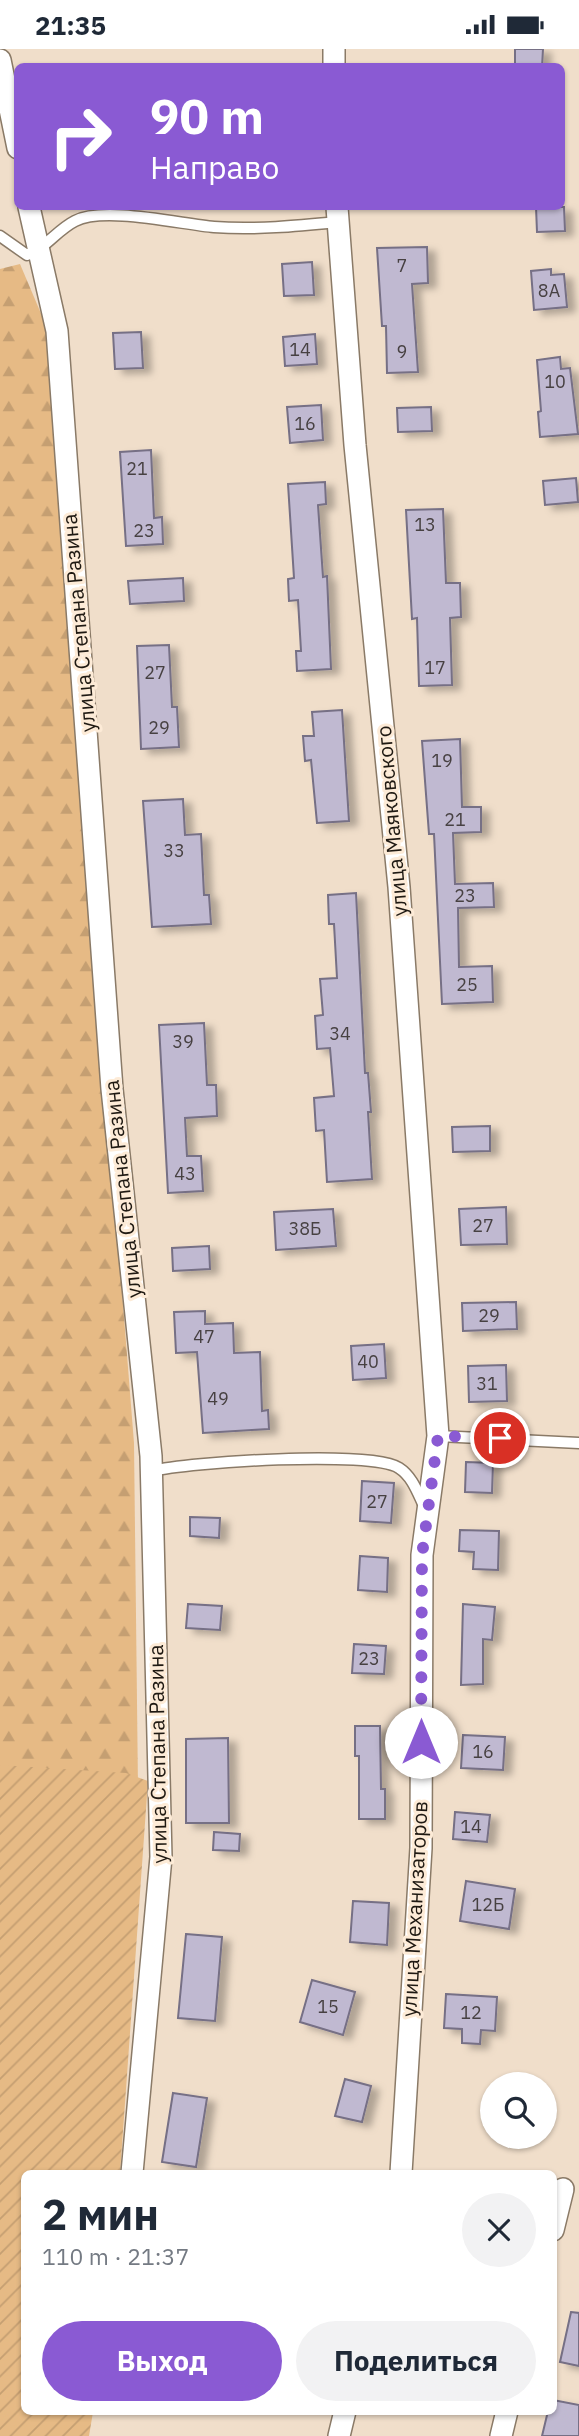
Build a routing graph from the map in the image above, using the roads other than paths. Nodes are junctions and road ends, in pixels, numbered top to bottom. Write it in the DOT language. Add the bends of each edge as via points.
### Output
graph roads {
  1 [pos="0,60"];
  2 [pos="14,128"];
  3 [pos="30,210"];
  4 [pos="337,214"];
  5 [pos="0,236"];
  6 [pos="38,251"];
  7 [pos="438,1436"];
  8 [pos="579,1443"];
  9 [pos="152,1471"];
  10 [pos="428,1513"];
  11 [pos="132,2170"];
  12 [pos="401,2170"];
  13 [pos="564,2189"];
  14 [pos="557,2215"];
  15 [pos="344,2415"];
  16 [pos="506,2415"];
  17 [pos="339,2436"];
  18 [pos="501,2436"];
  1 -- 2 [label="street"];
  3 -- 6 [label="street, улица Степана Разина"];
  4 -- 6 [label="lane" via="283,227 215,227 115,215 76,220"];
  4 -- 7 [label="street, улица Маяковского" via="399,887"];
  5 -- 6 [label="lane" via="27,255"];
  6 -- 9 [label="street, улица Степана Разина" via="57,331 112,1089"];
  7 -- 8 [label="lane"];
  7 -- 10 [label="street, улица Механизаторов"];
  9 -- 10 [label="lane" via="176,1465 313,1457 366,1460 397,1467 412,1481"];
  9 -- 11 [label="street, улица Степана Разина" via="161,1857"];
  10 -- 12 [label="street, улица Механизаторов" via="422,1555 421,1848"];
  13 -- 14 [label="street"];
  15 -- 17 [label="street"];
  16 -- 18 [label="street"];
}
